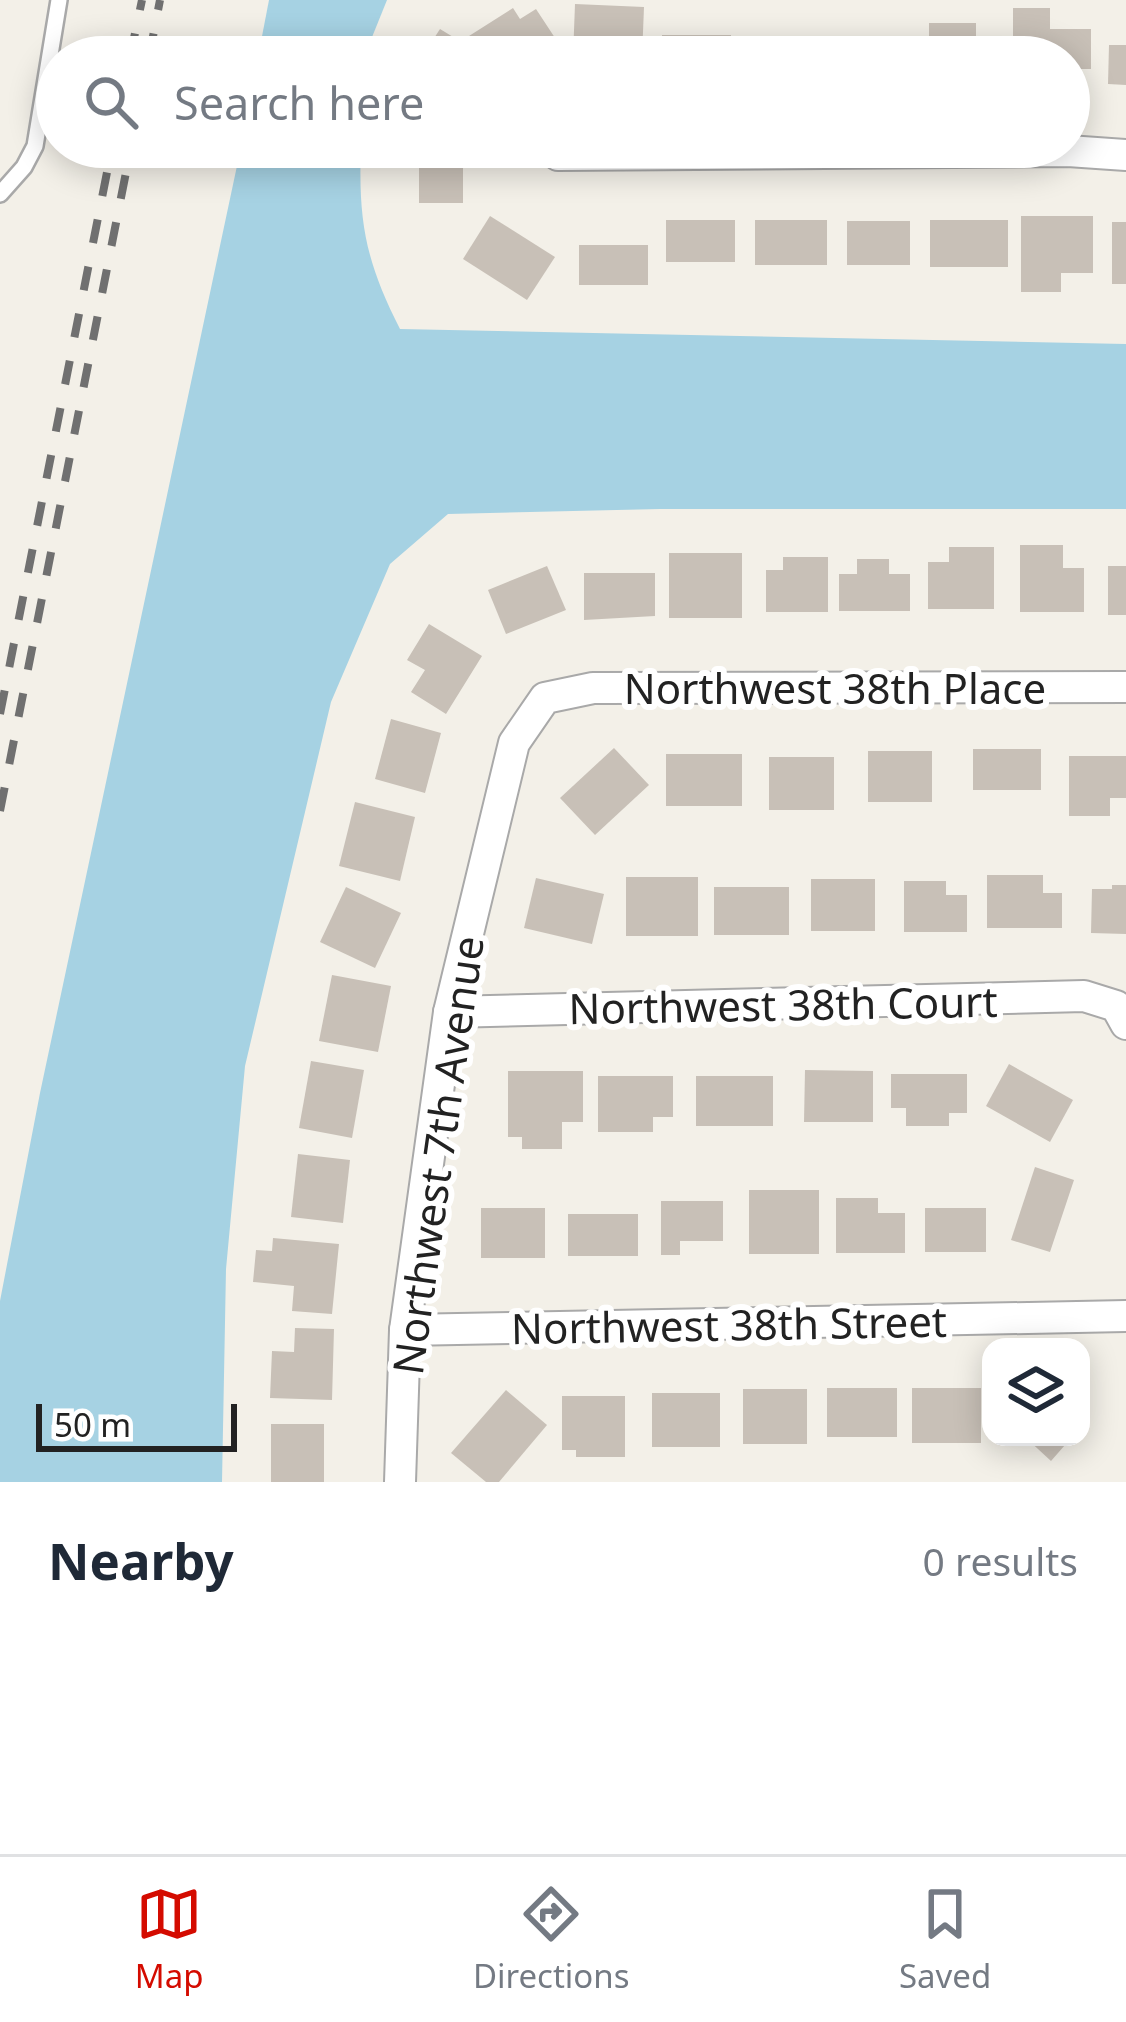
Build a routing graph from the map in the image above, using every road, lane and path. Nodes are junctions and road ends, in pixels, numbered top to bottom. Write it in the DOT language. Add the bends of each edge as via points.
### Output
graph roads {
  1 [pos="59,0"];
  2 [pos="53,36"];
  3 [pos="36,140"];
  4 [pos="1090,153"];
  5 [pos="1126,155"];
  6 [pos="0,194"];
  7 [pos="1126,687"];
  8 [pos="544,698"];
  9 [pos="449,1012"];
  10 [pos="1121,1015"];
  11 [pos="1126,1316"];
  12 [pos="405,1330"];
  13 [pos="400,1482"];
  1 -- 2 [label="lane"];
  3 -- 6 [label="lane"];
  4 -- 5 [label="street"];
  7 -- 8 [label="street, Northwest 38th Place" via="593,688"];
  8 -- 9 [label="street, Northwest 7th Avenue" via="514,743"];
  9 -- 10 [label="street, Northwest 38th Court" via="1084,996"];
  9 -- 12 [label="street, Northwest 7th Avenue"];
  11 -- 12 [label="street, Northwest 38th Street"];
  12 -- 13 [label="street, Northwest 7th Avenue"];
}
